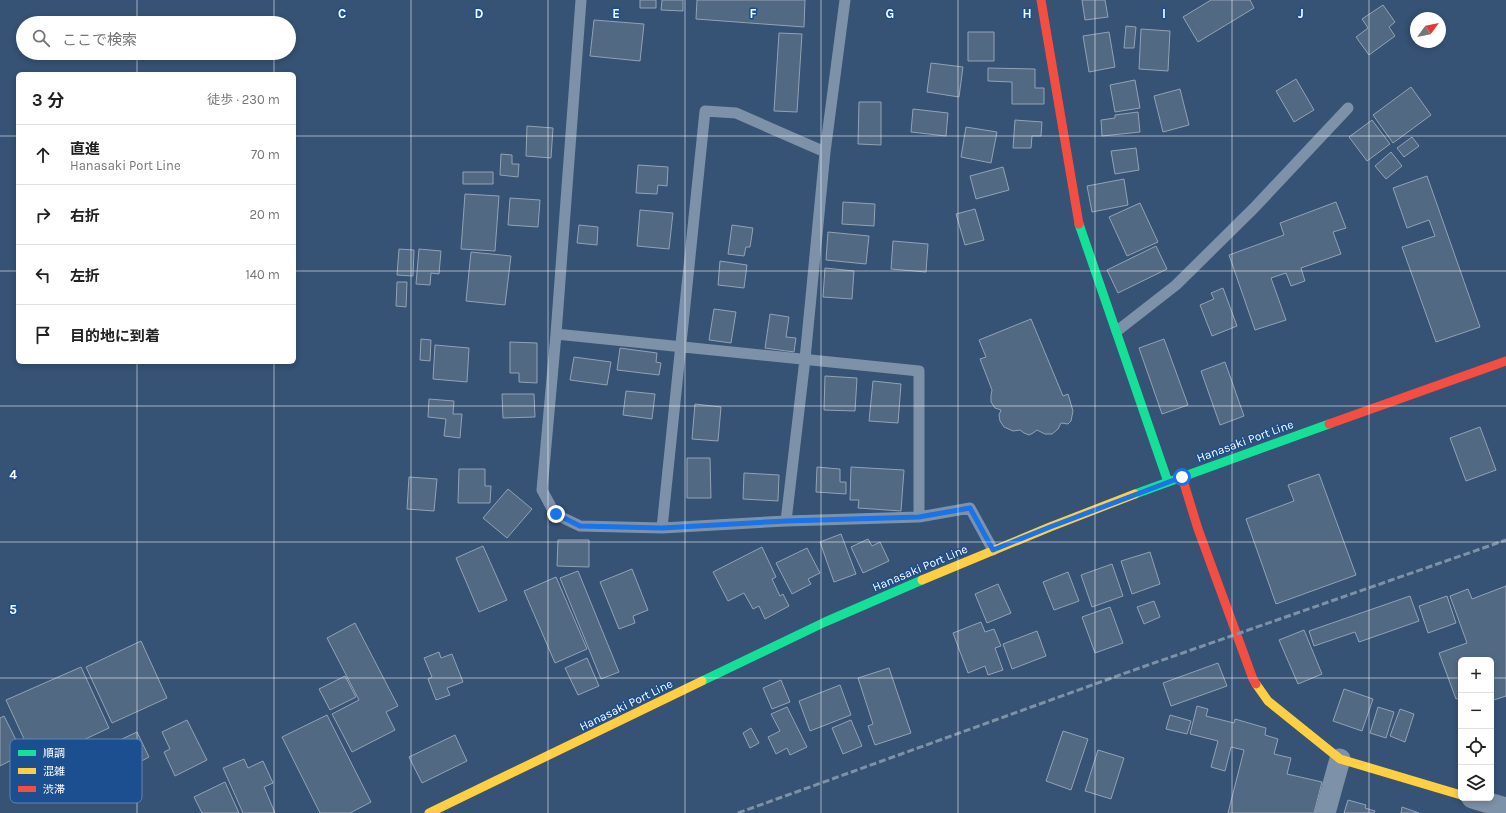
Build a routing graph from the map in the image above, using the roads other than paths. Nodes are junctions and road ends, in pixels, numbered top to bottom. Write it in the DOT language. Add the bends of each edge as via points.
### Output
graph roads {
  1 [pos="581,0"];
  2 [pos="845,0"];
  3 [pos="1041,0"];
  4 [pos="1348,108"];
  5 [pos="825,152"];
  6 [pos="1117,332"];
  7 [pos="556,334"];
  8 [pos="681,346"];
  9 [pos="805,359"];
  10 [pos="1506,361"];
  11 [pos="1182,477"];
  12 [pos="1168,482"];
  13 [pos="919,517"];
  14 [pos="786,521"];
  15 [pos="662,528"];
  16 [pos="993,550"];
  17 [pos="1340,759"];
  18 [pos="1458,794"];
  19 [pos="1482,801"];
  20 [pos="1506,808"];
  21 [pos="429,813"];
  22 [pos="1325,813"];
  1 -- 7 [label="lane"];
  2 -- 5 [label="lane"];
  3 -- 6 [label="main road" via="1080,229"];
  4 -- 6 [label="lane" via="1254,208 1176,285"];
  5 -- 8 [label="lane" via="736,113 705,111"];
  5 -- 9 [label="lane"];
  6 -- 12 [label="main road"];
  7 -- 8 [label="lane"];
  7 -- 15 [label="lane" via="542,490 556,514 580,526"];
  8 -- 9 [label="lane"];
  8 -- 15 [label="lane"];
  9 -- 13 [label="lane" via="919,371"];
  9 -- 14 [label="lane"];
  10 -- 11 [label="main road, Hanasaki Port Line"];
  11 -- 12 [label="main road, Hanasaki Port Line"];
  11 -- 17 [label="main road" via="1198,529 1253,679 1268,700"];
  12 -- 16 [label="main road, Hanasaki Port Line"];
  13 -- 14 [label="lane"];
  13 -- 16 [label="lane" via="970,508"];
  14 -- 15 [label="lane"];
  16 -- 21 [label="main road, Hanasaki Port Line" via="824,622"];
  17 -- 18 [label="main road"];
  17 -- 22 [label="street"];
  19 -- 20 [label="street"];
}
